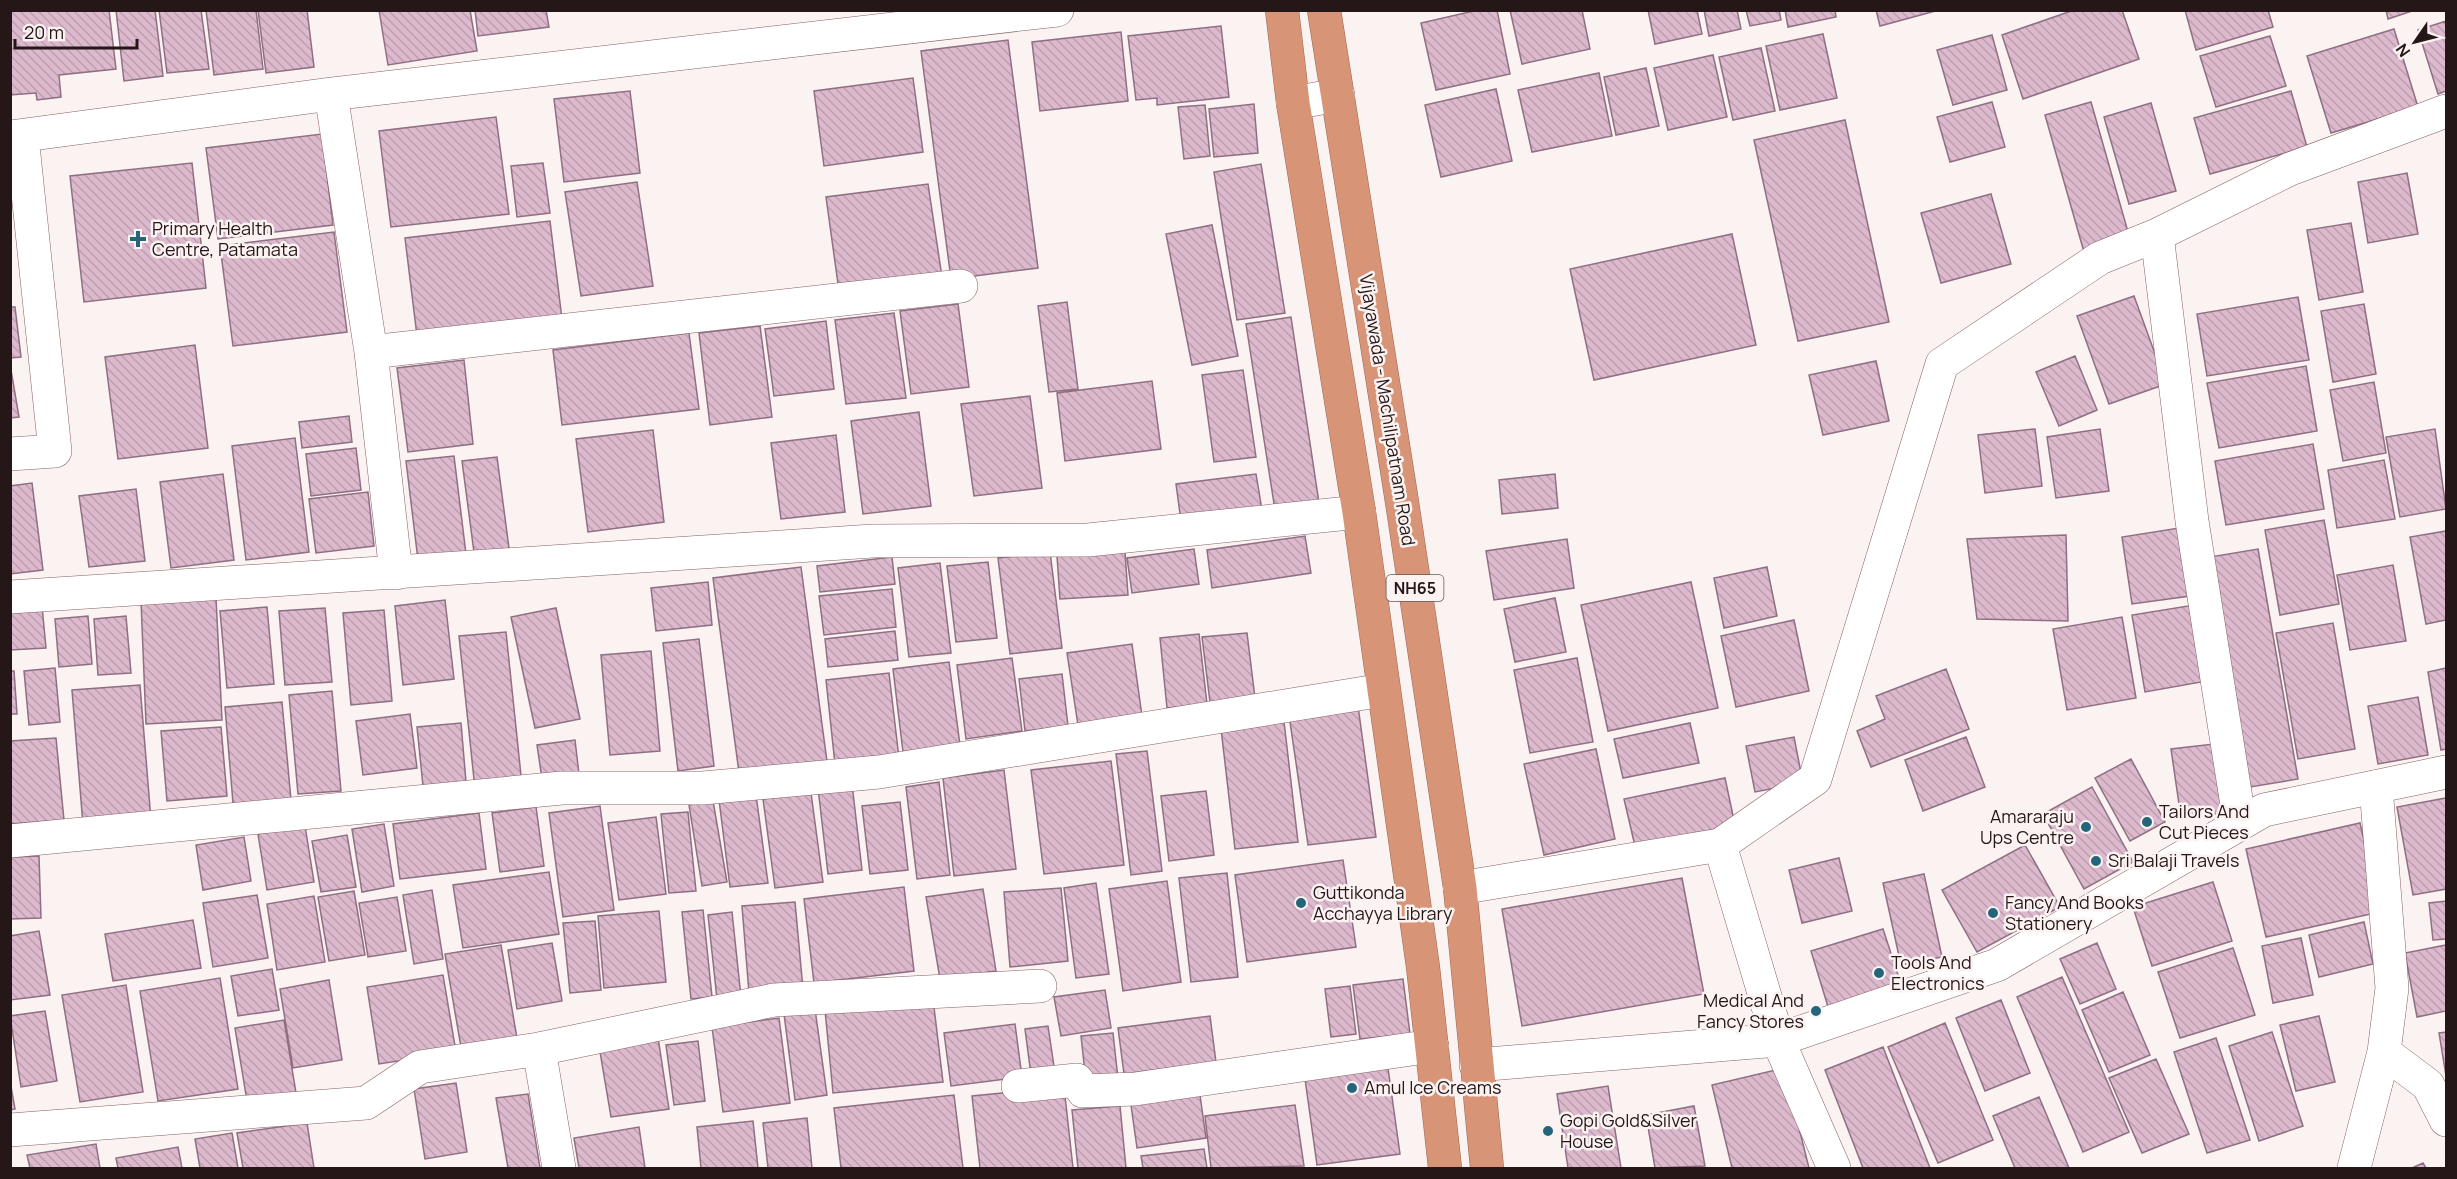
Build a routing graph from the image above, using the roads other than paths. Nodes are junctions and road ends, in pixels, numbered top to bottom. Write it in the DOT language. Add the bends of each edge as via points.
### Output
graph roads {
  1 [pos="1057,10"];
  2 [pos="1282,10"];
  3 [pos="1324,10"];
  4 [pos="331,94"];
  5 [pos="1338,95"];
  6 [pos="1293,103"];
  7 [pos="2446,111"];
  8 [pos="16,136"];
  9 [pos="2157,235"];
  10 [pos="961,286"];
  11 [pos="371,352"];
  12 [pos="10,454"];
  13 [pos="1359,512"];
  14 [pos="396,573"];
  15 [pos="10,597"];
  16 [pos="1383,690"];
  17 [pos="2446,772"];
  18 [pos="2376,787"];
  19 [pos="2240,824"];
  20 [pos="10,841"];
  21 [pos="1720,844"];
  22 [pos="1460,888"];
  23 [pos="1040,986"];
  24 [pos="1778,1040"];
  25 [pos="1432,1046"];
  26 [pos="539,1048"];
  27 [pos="2384,1052"];
  28 [pos="1476,1065"];
  29 [pos="1018,1086"];
  30 [pos="2438,1087"];
  31 [pos="2446,1120"];
  32 [pos="10,1130"];
  33 [pos="559,1168"];
  34 [pos="1444,1168"];
  35 [pos="1487,1168"];
  36 [pos="1834,1168"];
  37 [pos="2354,1168"];
  1 -- 4 [label="street"];
  2 -- 6 [label="highway, NH65"];
  3 -- 5 [label="highway, Vijayawada - Machilipatnam Road / NH65"];
  4 -- 8 [label="street"];
  4 -- 11 [label="street"];
  5 -- 6 [label="street"];
  5 -- 22 [label="highway, Vijayawada - Machilipatnam Road / NH65"];
  6 -- 13 [label="highway, NH65"];
  7 -- 9 [label="street" via="2289,169"];
  8 -- 12 [label="street" via="55,451"];
  9 -- 19 [label="street" via="2192,521"];
  9 -- 21 [label="street" via="2100,258 1942,364 1815,779"];
  10 -- 11 [label="street"];
  11 -- 14 [label="street"];
  13 -- 14 [label="street" via="1088,540 873,541"];
  13 -- 16 [label="highway, NH65"];
  14 -- 15 [label="street"];
  16 -- 20 [label="street" via="879,772 703,788 562,788"];
  16 -- 25 [label="highway, NH65"];
  17 -- 18 [label="street"];
  18 -- 19 [label="street" via="2264,810"];
  18 -- 27 [label="street" via="2392,988"];
  19 -- 24 [label="street" via="1997,965"];
  21 -- 22 [label="street"];
  21 -- 24 [label="street"];
  22 -- 28 [label="highway, Vijayawada - Machilipatnam Road / NH65"];
  23 -- 26 [label="street" via="774,1000"];
  24 -- 28 [label="street"];
  24 -- 36 [label="street"];
  25 -- 29 [label="street" via="1135,1089 1083,1091 1077,1080"];
  25 -- 34 [label="highway, NH65"];
  26 -- 32 [label="street" via="420,1067 366,1103"];
  26 -- 33 [label="street"];
  27 -- 30 [label="street"];
  27 -- 37 [label="street"];
  28 -- 35 [label="highway, Vijayawada - Machilipatnam Road / NH65"];
  30 -- 31 [label="street"];
}
